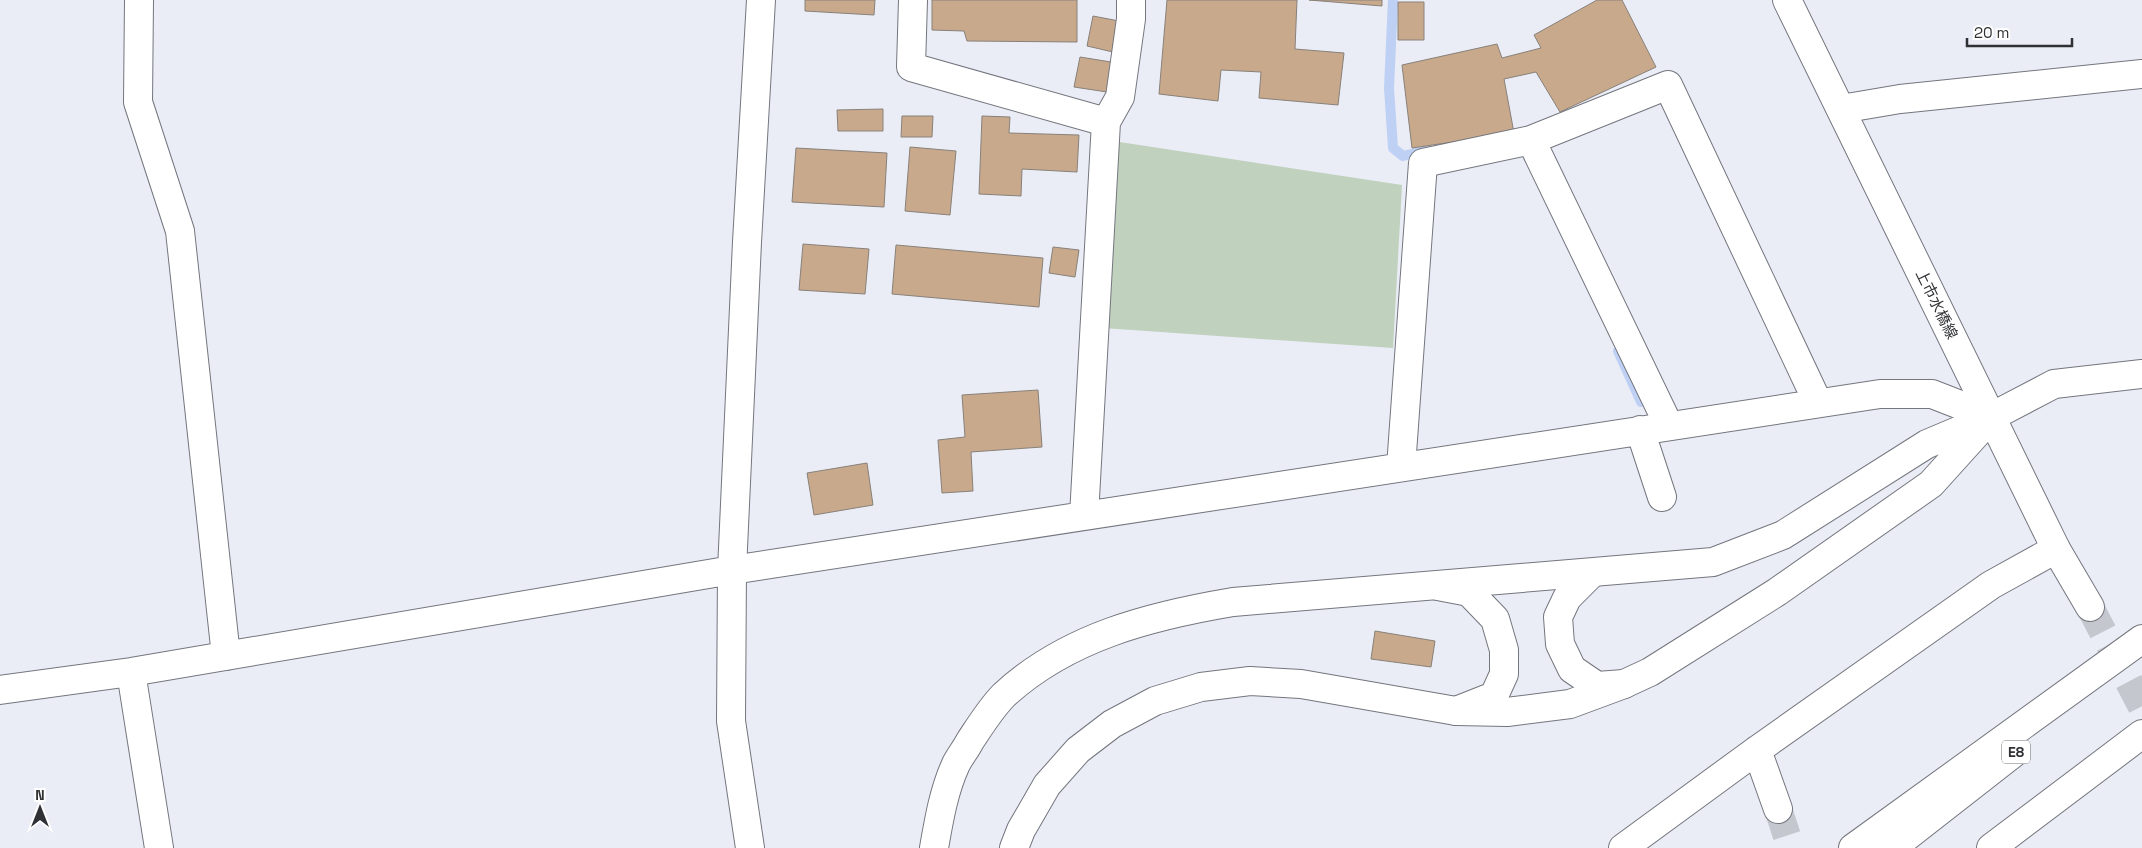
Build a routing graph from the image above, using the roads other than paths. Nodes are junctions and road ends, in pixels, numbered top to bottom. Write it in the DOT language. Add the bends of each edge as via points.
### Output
graph roads {
  1 [pos="139,0"];
  2 [pos="761,0"];
  3 [pos="913,0"];
  4 [pos="1131,0"];
  5 [pos="1787,0"];
  6 [pos="2142,74"];
  7 [pos="1841,109"];
  8 [pos="1106,122"];
  9 [pos="1531,140"];
  10 [pos="2142,374"];
  11 [pos="1818,403"];
  12 [pos="1991,418"];
  13 [pos="1669,426"];
  14 [pos="1640,430"];
  15 [pos="1401,467"];
  16 [pos="1662,497"];
  17 [pos="1084,516"];
  18 [pos="2056,550"];
  19 [pos="732,570"];
  20 [pos="1592,573"];
  21 [pos="1438,586"];
  22 [pos="2090,607"];
  23 [pos="2142,638"];
  24 [pos="226,656"];
  25 [pos="2142,657"];
  26 [pos="131,672"];
  27 [pos="1624,684"];
  28 [pos="0,690"];
  29 [pos="1456,711"];
  30 [pos="2142,734"];
  31 [pos="1757,750"];
  32 [pos="1778,809"];
  33 [pos="1997,843"];
  34 [pos="159,848"];
  35 [pos="750,848"];
  36 [pos="934,848"];
  37 [pos="1014,848"];
  38 [pos="1623,848"];
  39 [pos="1853,848"];
  40 [pos="1892,848"];
  1 -- 24 [label="main road" via="138,102 180,231"];
  2 -- 19 [label="main road"];
  3 -- 8 [label="main road" via="911,68"];
  4 -- 8 [label="main road" via="1120,96"];
  5 -- 7 [label="main road, 上市水橋線"];
  6 -- 7 [label="main road" via="1900,99"];
  7 -- 12 [label="main road, 上市水橋線"];
  8 -- 17 [label="main road"];
  9 -- 11 [label="main road" via="1668,85"];
  9 -- 13 [label="main road"];
  9 -- 15 [label="main road" via="1423,163"];
  10 -- 12 [label="main road" via="2054,384"];
  11 -- 12 [label="main road" via="1880,394 1932,394"];
  11 -- 13 [label="main road"];
  12 -- 18 [label="main road, 上市水橋線"];
  12 -- 20 [label="main road" via="1927,444 1783,535 1713,562"];
  12 -- 27 [label="main road" via="1931,484 1777,592 1650,672"];
  13 -- 14 [label="main road"];
  14 -- 15 [label="main road"];
  14 -- 16 [label="main road"];
  15 -- 17 [label="main road"];
  17 -- 19 [label="main road"];
  18 -- 22 [label="main road, 上市水橋線"];
  18 -- 31 [label="main road" via="1991,585"];
  19 -- 24 [label="main road"];
  19 -- 35 [label="main road" via="731,721"];
  20 -- 21 [label="main road"];
  20 -- 27 [label="main road" via="1567,598 1558,618 1560,644 1572,669 1597,686"];
  21 -- 29 [label="main road" via="1469,592 1495,619 1504,650 1504,674 1494,696"];
  21 -- 36 [label="main road" via="1233,602 1118,628 1077,645 1046,662 1003,696 980,725 956,763 942,801"];
  23 -- 39 [label="main road"];
  24 -- 26 [label="main road"];
  25 -- 40 [label="main road, E8"];
  26 -- 28 [label="main road"];
  26 -- 34 [label="main road"];
  27 -- 29 [label="main road" via="1570,704 1508,712"];
  29 -- 37 [label="main road" via="1300,684 1250,681 1201,687 1164,698 1112,724 1078,750 1047,785"];
  30 -- 33 [label="main road"];
  31 -- 32 [label="main road"];
  31 -- 38 [label="main road"];
}
